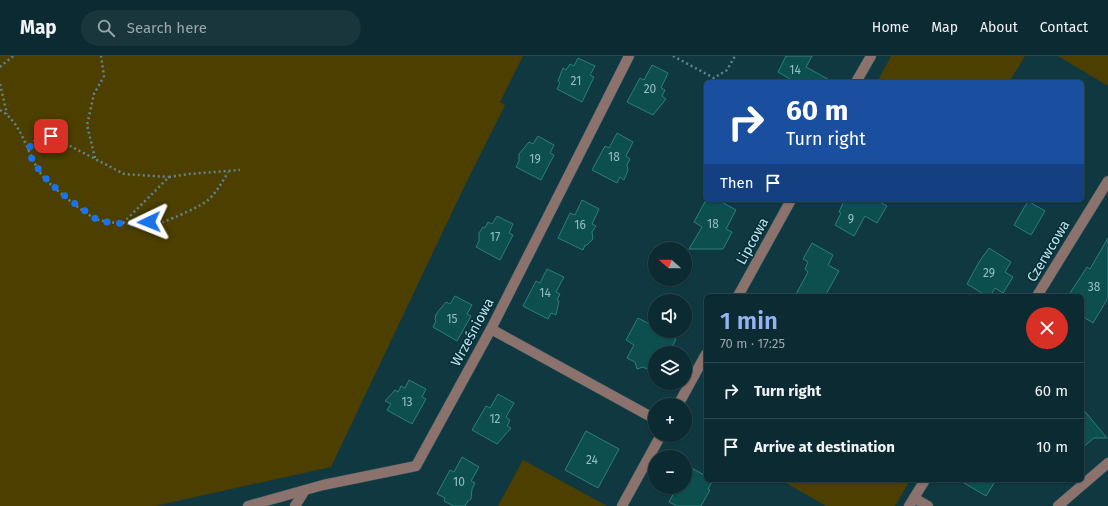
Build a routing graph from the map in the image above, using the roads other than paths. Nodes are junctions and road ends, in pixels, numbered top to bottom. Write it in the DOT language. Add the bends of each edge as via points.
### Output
graph roads {
  1 [pos="629,56"];
  2 [pos="871,56"];
  3 [pos="857,80"];
  4 [pos="1108,181"];
  5 [pos="790,202"];
  6 [pos="739,294"];
  7 [pos="1039,294"];
  8 [pos="491,329"];
  9 [pos="704,358"];
  10 [pos="682,398"];
  11 [pos="648,415"];
  12 [pos="657,442"];
  13 [pos="1108,463"];
  14 [pos="924,482"];
  15 [pos="305,490"];
  16 [pos="912,502"];
  17 [pos="248,506"];
  18 [pos="296,506"];
  19 [pos="622,506"];
  20 [pos="928,506"];
  21 [pos="1058,506"];
  1 -- 8 [label="street, Wrześniowa"];
  2 -- 3 [label="street"];
  4 -- 7 [label="street, Czerwcowa"];
  5 -- 6 [label="street, Lipcowa"];
  8 -- 11 [label="street"];
  8 -- 15 [label="street, Wrześniowa" via="416,466"];
  9 -- 10 [label="street"];
  12 -- 19 [label="street"];
  13 -- 21 [label="street"];
  14 -- 16 [label="street"];
  15 -- 17 [label="street, Wrześniowa"];
  15 -- 18 [label="street"];
  16 -- 20 [label="street"];
}
